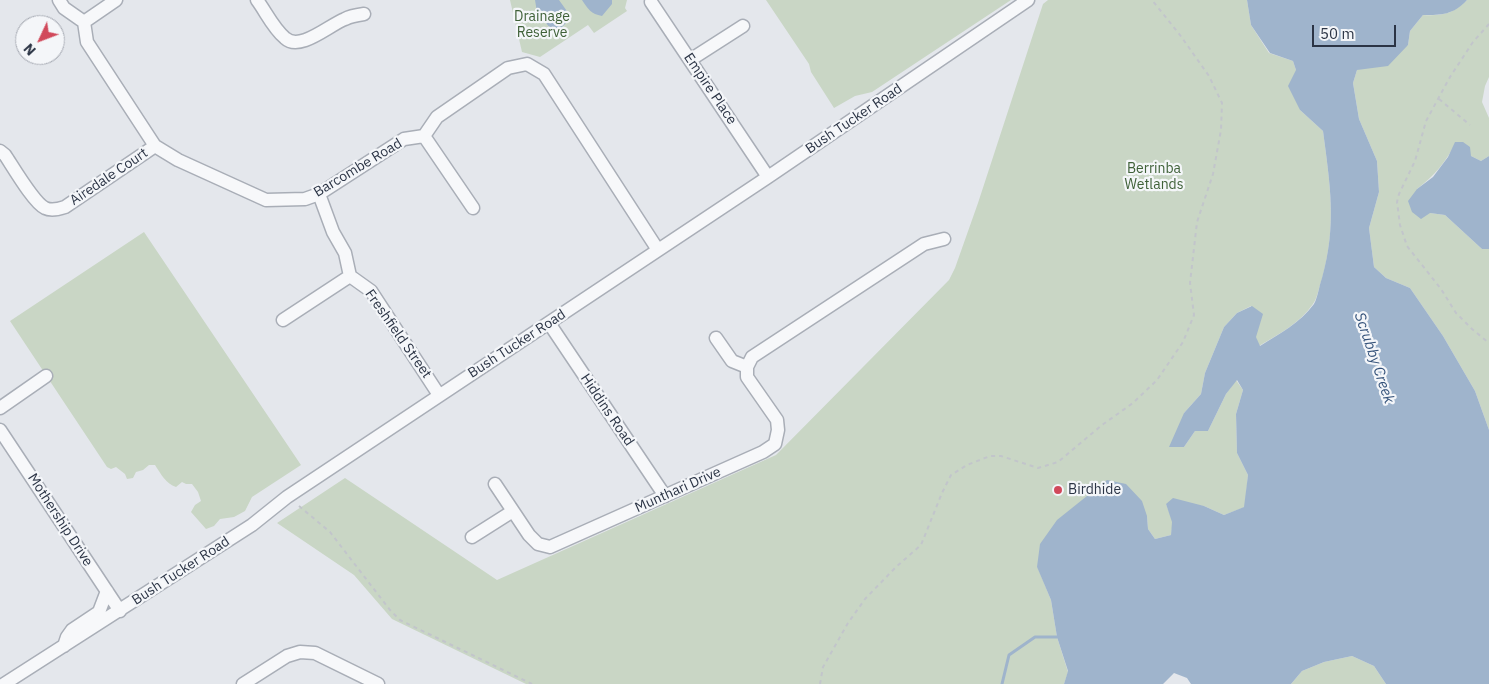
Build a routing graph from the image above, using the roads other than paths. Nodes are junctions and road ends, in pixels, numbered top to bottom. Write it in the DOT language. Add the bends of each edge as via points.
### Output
graph roads {
  1 [pos="59,0"];
  2 [pos="116,0"];
  3 [pos="257,0"];
  4 [pos="1028,0"];
  5 [pos="651,2"];
  6 [pos="364,14"];
  7 [pos="84,22"];
  8 [pos="743,26"];
  9 [pos="690,60"];
  10 [pos="424,136"];
  11 [pos="155,146"];
  12 [pos="0,151"];
  13 [pos="768,177"];
  14 [pos="320,194"];
  15 [pos="473,208"];
  16 [pos="944,239"];
  17 [pos="658,250"];
  18 [pos="350,276"];
  19 [pos="282,320"];
  20 [pos="549,323"];
  21 [pos="716,338"];
  22 [pos="747,368"];
  23 [pos="46,376"];
  24 [pos="439,394"];
  25 [pos="0,408"];
  26 [pos="0,430"];
  27 [pos="496,484"];
  28 [pos="666,496"];
  29 [pos="513,511"];
  30 [pos="472,537"];
  31 [pos="107,591"];
  32 [pos="120,611"];
  33 [pos="64,646"];
  34 [pos="4,684"];
  35 [pos="244,684"];
  36 [pos="378,684"];
  1 -- 7 [label="street" via="64,8"];
  2 -- 7 [label="street"];
  3 -- 6 [label="street" via="286,40 298,43 345,18"];
  4 -- 13 [label="street, Bush Tucker Road"];
  5 -- 9 [label="street, Empire Place"];
  7 -- 11 [label="street, Barcombe Road" via="87,42"];
  8 -- 9 [label="street"];
  9 -- 13 [label="street, Empire Place"];
  10 -- 14 [label="street, Barcombe Road" via="404,139"];
  10 -- 15 [label="street"];
  10 -- 17 [label="street" via="437,117 508,68 527,64 544,74"];
  11 -- 12 [label="street, Airedale Court" via="56,210 45,208 36,200"];
  11 -- 14 [label="street, Barcombe Road" via="178,160 266,200 306,199"];
  13 -- 17 [label="street, Bush Tucker Road"];
  14 -- 18 [label="street" via="333,232 345,253"];
  16 -- 22 [label="street" via="916,249 752,357"];
  17 -- 20 [label="street, Bush Tucker Road"];
  18 -- 19 [label="street"];
  18 -- 24 [label="street, Freshfield Street" via="371,291"];
  20 -- 24 [label="street, Bush Tucker Road"];
  20 -- 28 [label="street, Hiddins Road"];
  21 -- 22 [label="street" via="732,361"];
  22 -- 28 [label="street, Munthari Drive" via="747,377 777,420 775,444"];
  23 -- 25 [label="street"];
  24 -- 32 [label="street, Bush Tucker Road" via="287,496 252,525"];
  26 -- 31 [label="street, Mothership Drive"];
  27 -- 29 [label="street, Munthari Drive"];
  28 -- 29 [label="street, Munthari Drive" via="550,547 538,544"];
  29 -- 30 [label="street"];
  31 -- 32 [label="street, Mothership Drive"];
  31 -- 33 [label="street" via="99,612 72,630"];
  32 -- 33 [label="street, Bush Tucker Road"];
  33 -- 34 [label="street, Bush Tucker Road"];
  35 -- 36 [label="street" via="287,656 300,652 316,653"];
}
